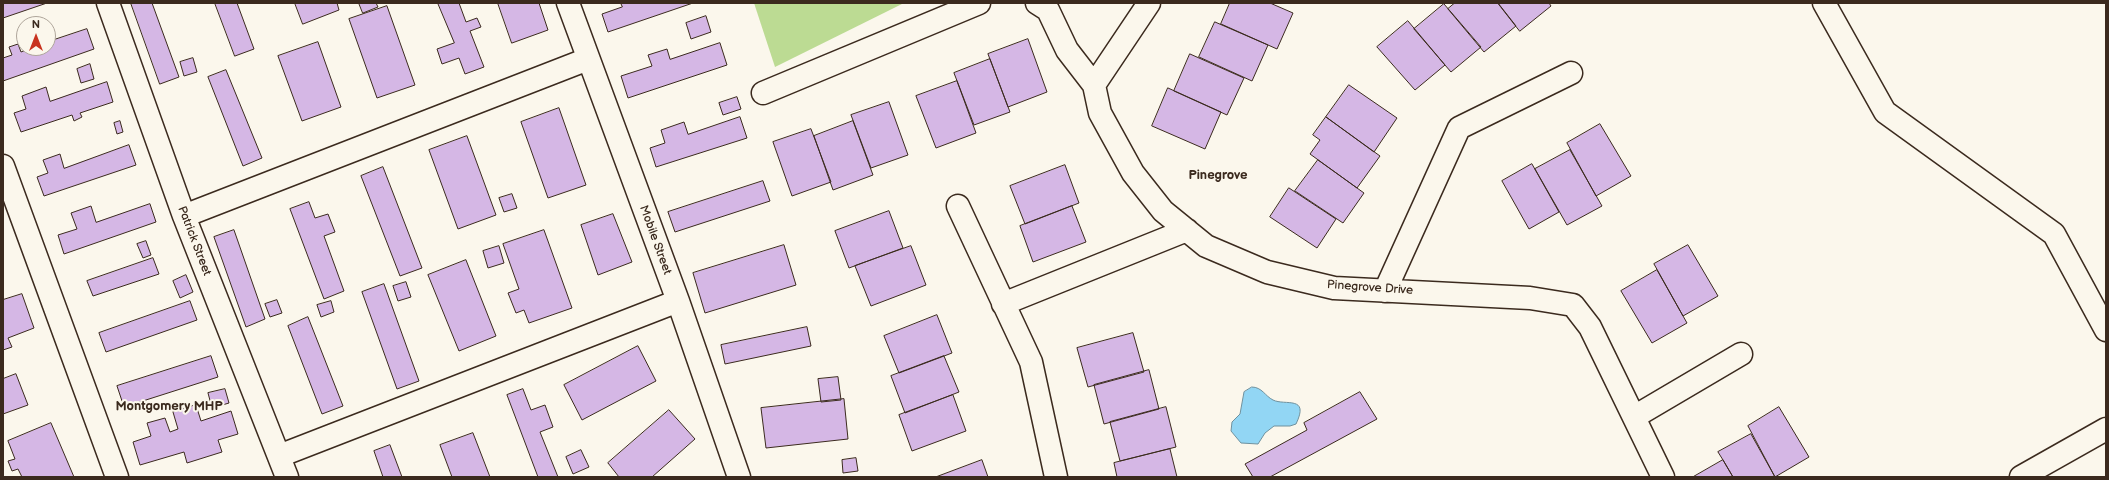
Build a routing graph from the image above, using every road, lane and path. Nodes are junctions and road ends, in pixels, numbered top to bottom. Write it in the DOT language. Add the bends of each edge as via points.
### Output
graph roads {
  1 [pos="108,3"];
  2 [pos="568,3"];
  3 [pos="979,3"];
  4 [pos="1037,3"];
  5 [pos="1149,3"];
  6 [pos="1824,3"];
  7 [pos="588,59"];
  8 [pos="1571,73"];
  9 [pos="1094,85"];
  10 [pos="763,92"];
  11 [pos="3,166"];
  12 [pos="958,206"];
  13 [pos="184,216"];
  14 [pos="1187,230"];
  15 [pos="1385,291"];
  16 [pos="678,301"];
  17 [pos="1004,304"];
  18 [pos="2106,330"];
  19 [pos="1742,354"];
  20 [pos="1634,417"];
  21 [pos="2106,429"];
  22 [pos="279,456"];
  23 [pos="117,477"];
  24 [pos="287,477"];
  25 [pos="739,477"];
  26 [pos="1056,477"];
  27 [pos="1663,477"];
  28 [pos="2022,477"];
  1 -- 13 [label="street, Patrick Street"];
  2 -- 7 [label="street, Mobile Street"];
  3 -- 10 [label="street"];
  4 -- 9 [label="street" via="1048,10 1067,50"];
  5 -- 9 [label="street"];
  6 -- 18 [label="street" via="1885,112 2054,234"];
  7 -- 13 [label="street"];
  7 -- 16 [label="street, Mobile Street"];
  8 -- 15 [label="street" via="1459,128"];
  9 -- 14 [label="street, Pinegrove Drive" via="1100,113 1133,173 1163,211"];
  11 -- 23 [label="street"];
  12 -- 17 [label="street"];
  13 -- 22 [label="street, Patrick Street"];
  14 -- 15 [label="street, Pinegrove Drive" via="1206,246 1267,272 1334,288"];
  14 -- 17 [label="street"];
  15 -- 20 [label="street, Pinegrove Drive" via="1530,298 1573,305 1590,327"];
  16 -- 22 [label="street"];
  16 -- 25 [label="street, Mobile Street"];
  17 -- 26 [label="street" via="1031,362"];
  19 -- 20 [label="street"];
  20 -- 27 [label="street, Pinegrove Drive"];
  21 -- 28 [label="street"];
  22 -- 24 [label="street, Patrick Street"];
}
